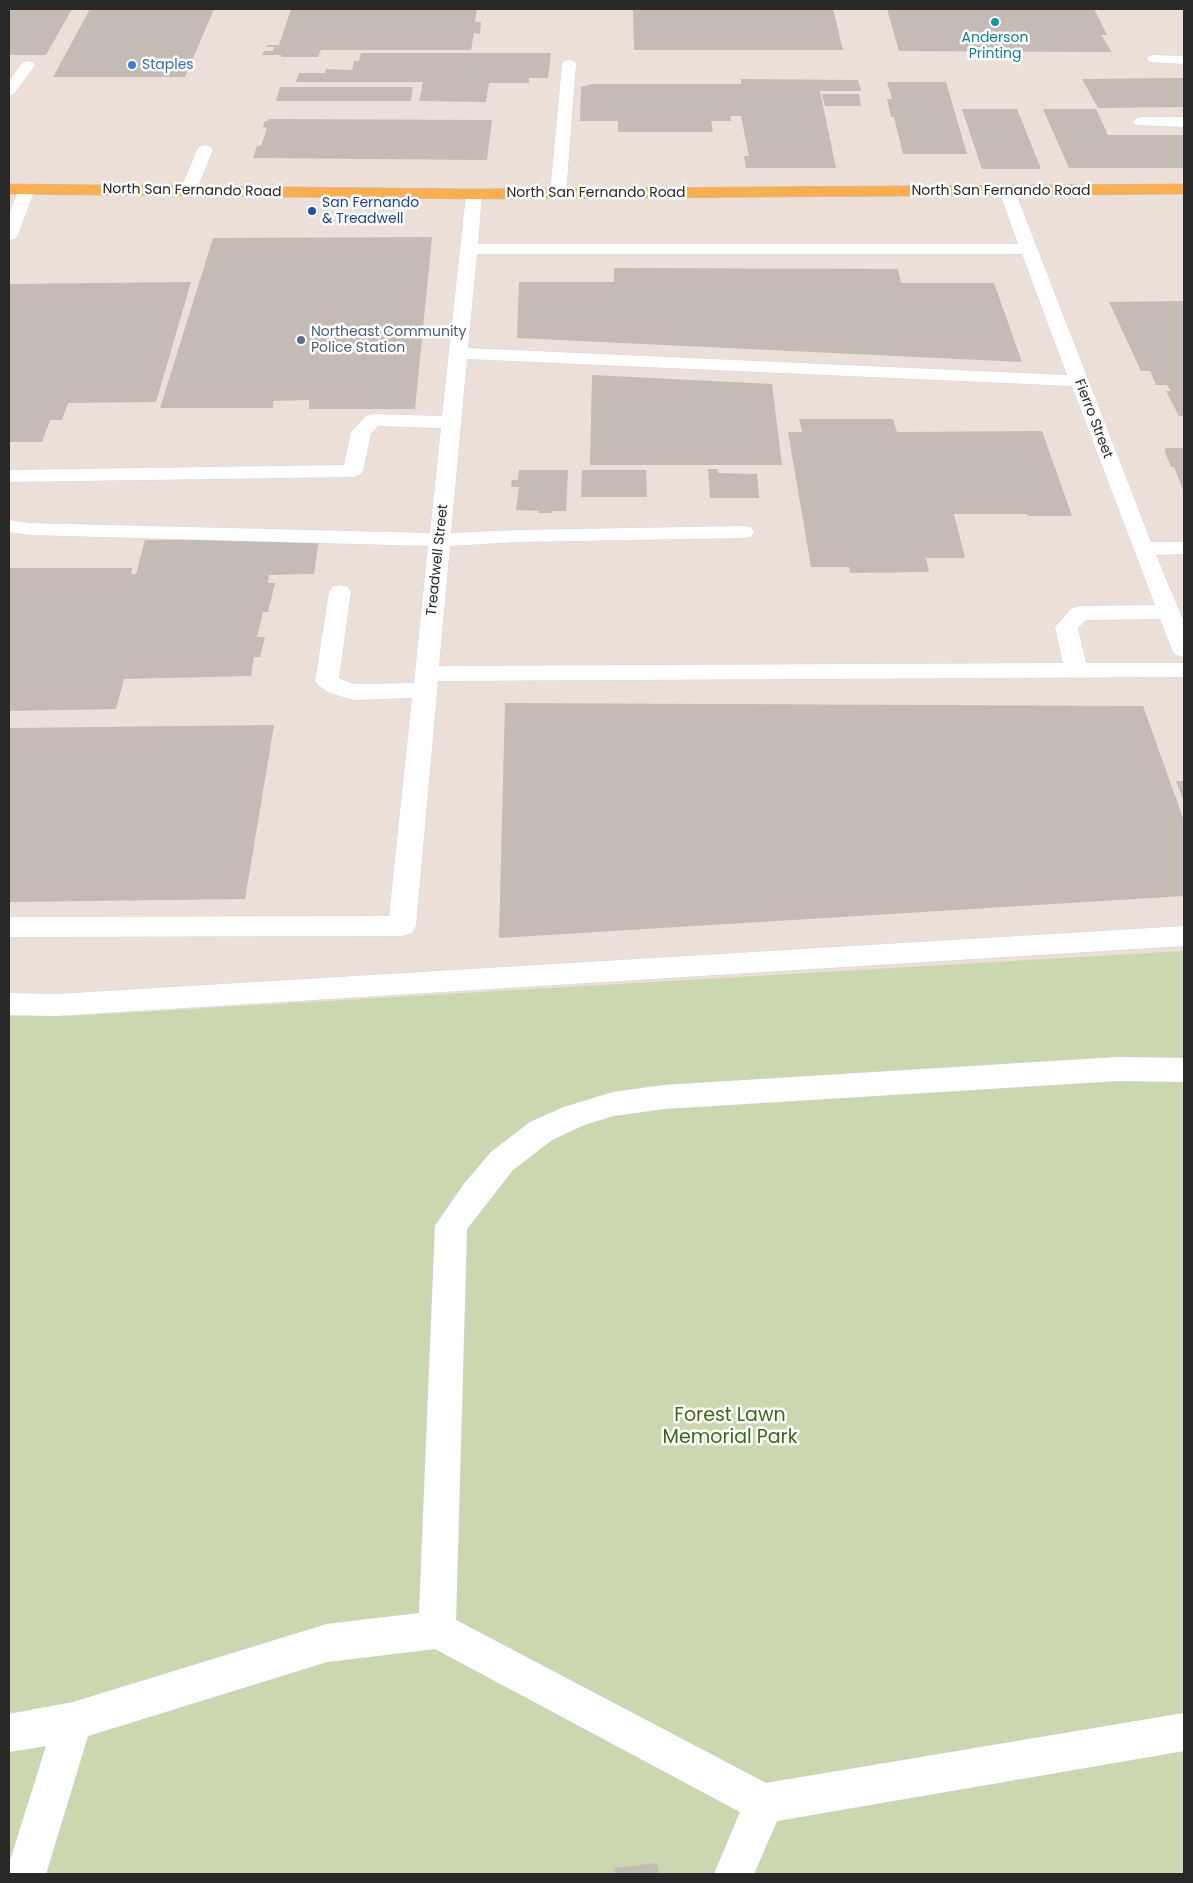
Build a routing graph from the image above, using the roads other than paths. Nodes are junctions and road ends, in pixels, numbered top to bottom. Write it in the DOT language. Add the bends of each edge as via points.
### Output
graph roads {
  1 [pos="1154,59"];
  2 [pos="1184,60"];
  3 [pos="569,64"];
  4 [pos="28,66"];
  5 [pos="9,91"];
  6 [pos="1141,122"];
  7 [pos="1184,122"];
  8 [pos="205,150"];
  9 [pos="9,189"];
  10 [pos="27,189"];
  11 [pos="1184,190"];
  12 [pos="188,191"];
  13 [pos="1007,191"];
  14 [pos="474,194"];
  15 [pos="558,194"];
  16 [pos="9,236"];
  17 [pos="469,248"];
  18 [pos="1029,249"];
  19 [pos="458,353"];
  20 [pos="1079,381"];
  21 [pos="452,422"];
  22 [pos="9,476"];
  23 [pos="9,526"];
  24 [pos="743,532"];
  25 [pos="440,540"];
  26 [pos="1184,548"];
  27 [pos="1143,549"];
  28 [pos="340,592"];
  29 [pos="1169,612"];
  30 [pos="1183,648"];
  31 [pos="1076,670"];
  32 [pos="1184,670"];
  33 [pos="426,682"];
  34 [pos="9,926"];
  35 [pos="1184,936"];
  36 [pos="9,1004"];
  37 [pos="1184,1070"];
  38 [pos="437,1630"];
  39 [pos="73,1721"];
  40 [pos="1184,1732"];
  41 [pos="9,1733"];
  42 [pos="764,1802"];
  43 [pos="26,1874"];
  44 [pos="734,1874"];
  1 -- 2 [label="street"];
  3 -- 15 [label="street"];
  4 -- 5 [label="street"];
  6 -- 7 [label="street"];
  8 -- 12 [label="street"];
  9 -- 10 [label="main road, North San Fernando Road"];
  10 -- 12 [label="main road, North San Fernando Road"];
  10 -- 16 [label="street"];
  11 -- 13 [label="main road, North San Fernando Road"];
  12 -- 14 [label="main road, North San Fernando Road"];
  13 -- 15 [label="main road, North San Fernando Road"];
  13 -- 18 [label="street, Fierro Street"];
  14 -- 15 [label="main road, North San Fernando Road"];
  14 -- 17 [label="street, Treadwell Street"];
  17 -- 18 [label="street"];
  17 -- 19 [label="street, Treadwell Street"];
  18 -- 20 [label="street, Fierro Street"];
  19 -- 20 [label="street"];
  19 -- 21 [label="street, Treadwell Street"];
  20 -- 27 [label="street, Fierro Street"];
  21 -- 22 [label="street" via="373,420 361,432 354,471"];
  21 -- 25 [label="street, Treadwell Street"];
  23 -- 25 [label="street"];
  24 -- 25 [label="street"];
  25 -- 33 [label="street, Treadwell Street"];
  26 -- 27 [label="street"];
  27 -- 29 [label="street, Fierro Street"];
  28 -- 33 [label="street" via="327,681 353,692"];
  29 -- 30 [label="street, Fierro Street"];
  29 -- 31 [label="street" via="1080,613 1066,627"];
  31 -- 32 [label="street"];
  31 -- 33 [label="street"];
  33 -- 34 [label="street, Treadwell Street" via="402,926"];
  35 -- 36 [label="street" via="56,1005"];
  37 -- 38 [label="street" via="1108,1070 664,1097 613,1104 575,1116 542,1132 502,1161 451,1226"];
  38 -- 39 [label="street" via="327,1643"];
  38 -- 42 [label="street"];
  39 -- 41 [label="street"];
  39 -- 43 [label="street"];
  40 -- 42 [label="street"];
  42 -- 44 [label="street"];
}
